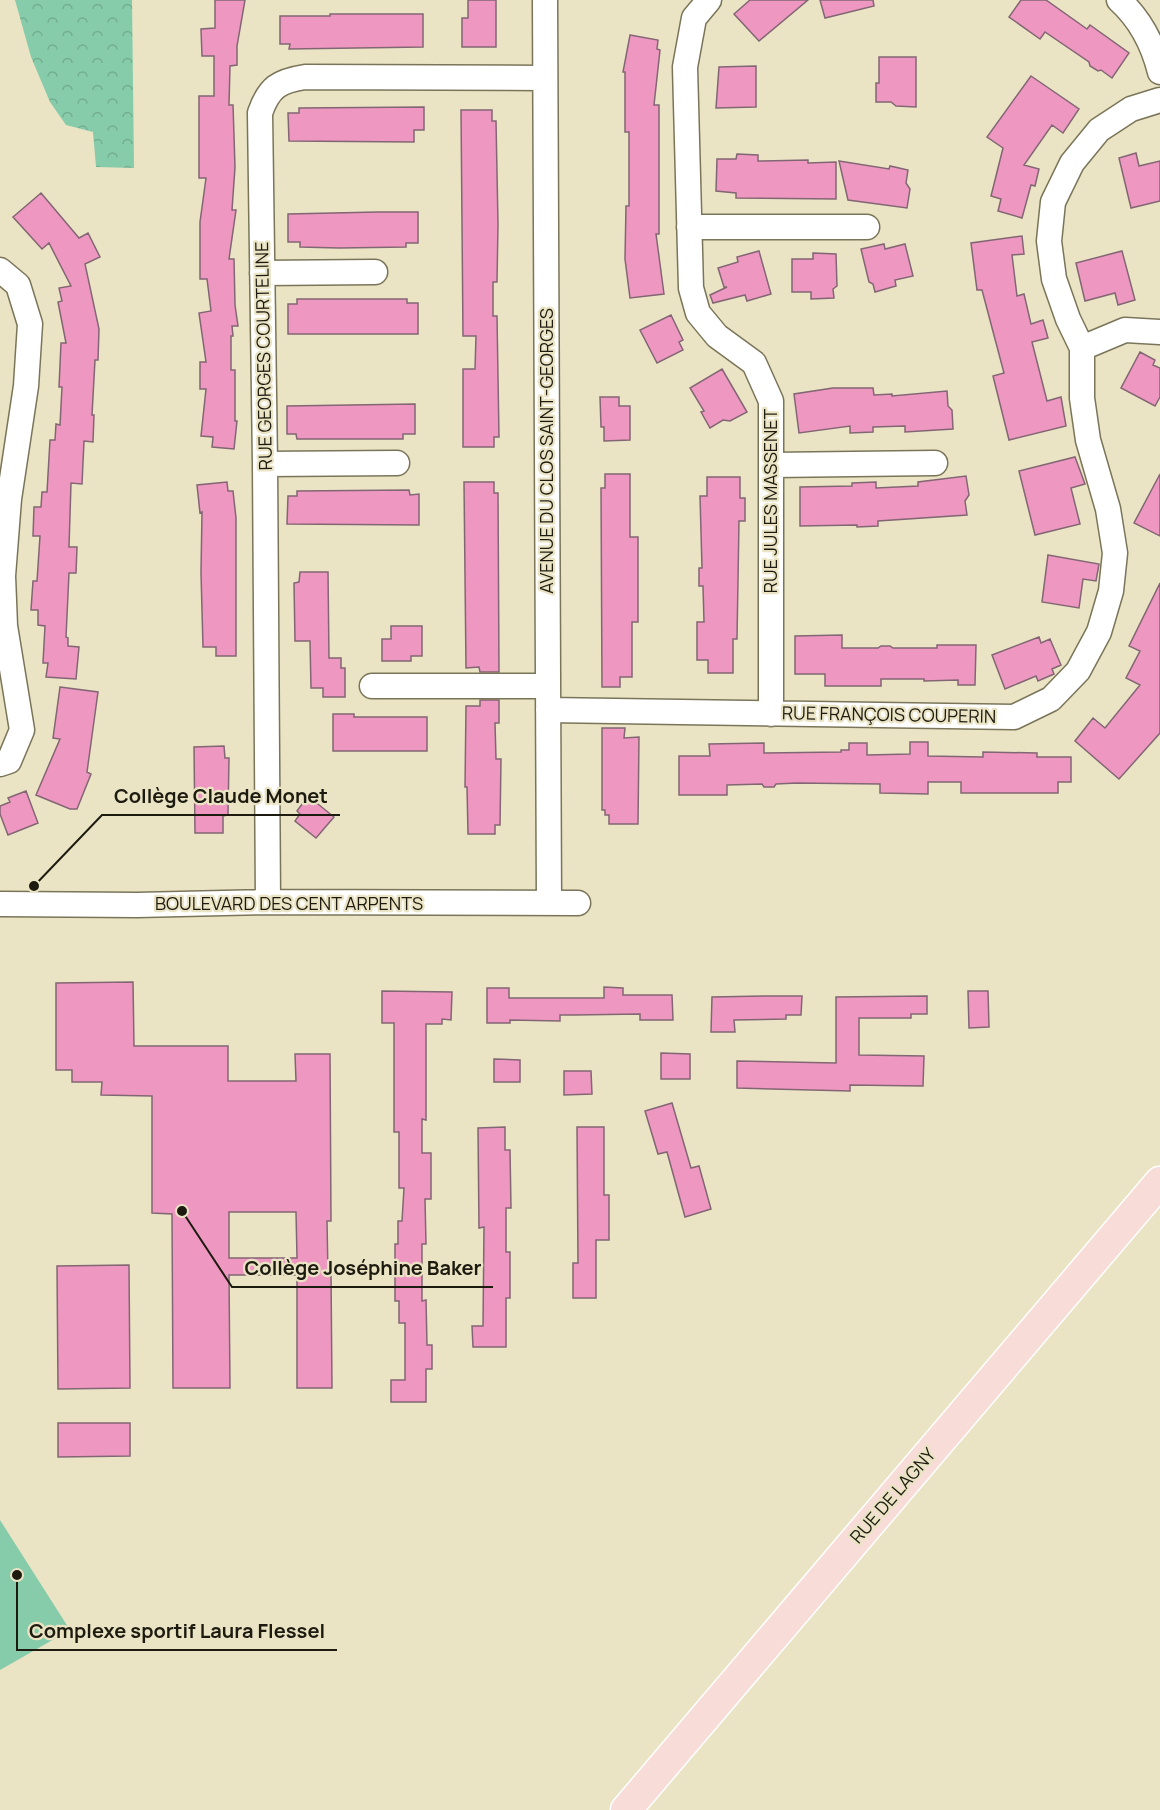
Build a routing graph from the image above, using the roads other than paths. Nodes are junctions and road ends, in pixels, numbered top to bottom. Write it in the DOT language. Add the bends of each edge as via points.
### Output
graph roads {
  1 [pos="545,0"];
  2 [pos="709,0"];
  3 [pos="1119,0"];
  4 [pos="1160,72"];
  5 [pos="545,78"];
  6 [pos="1160,100"];
  7 [pos="689,227"];
  8 [pos="867,227"];
  9 [pos="0,270"];
  10 [pos="375,272"];
  11 [pos="262,273"];
  12 [pos="1160,332"];
  13 [pos="1082,348"];
  14 [pos="398,463"];
  15 [pos="935,463"];
  16 [pos="266,464"];
  17 [pos="772,465"];
  18 [pos="372,686"];
  19 [pos="548,686"];
  20 [pos="548,710"];
  21 [pos="771,714"];
  22 [pos="0,764"];
  23 [pos="268,902"];
  24 [pos="549,903"];
  25 [pos="578,903"];
  26 [pos="0,904"];
  27 [pos="1160,1182"];
  28 [pos="626,1810"];
  1 -- 5 [label="street, AVENUE DU CLOS SAINT-GEORGES"];
  2 -- 7 [label="street, RUE JULES MASSENET" via="694,18 685,67"];
  3 -- 4 [label="street" via="1134,14 1156,55"];
  5 -- 11 [label="street, RUE GEORGES COURTELINE" via="305,77 272,89 260,113"];
  5 -- 19 [label="street, AVENUE DU CLOS SAINT-GEORGES"];
  6 -- 13 [label="street, RUE FRANÇOIS COUPERIN" via="1131,109 1099,130 1072,163 1053,202 1049,241 1054,279"];
  7 -- 8 [label="street"];
  7 -- 17 [label="street, RUE JULES MASSENET" via="692,288 698,313 717,336 754,363 771,401"];
  9 -- 22 [label="street" via="18,285 30,324 3,576 4,626 22,730 9,761"];
  10 -- 11 [label="street"];
  11 -- 16 [label="street, RUE GEORGES COURTELINE"];
  12 -- 13 [label="street" via="1125,330"];
  13 -- 21 [label="street, RUE FRANÇOIS COUPERIN" via="1082,398 1088,440 1108,509 1114,553 1112,591 1099,632 1078,671 1052,699 1014,717"];
  14 -- 16 [label="street"];
  15 -- 17 [label="street"];
  16 -- 23 [label="street, RUE GEORGES COURTELINE"];
  17 -- 21 [label="street, RUE JULES MASSENET"];
  18 -- 19 [label="street"];
  19 -- 20 [label="street, AVENUE DU CLOS SAINT-GEORGES"];
  20 -- 21 [label="street, RUE FRANÇOIS COUPERIN"];
  20 -- 24 [label="street, AVENUE DU CLOS SAINT-GEORGES"];
  23 -- 24 [label="street, BOULEVARD DES CENT ARPENTS"];
  23 -- 26 [label="street, BOULEVARD DES CENT ARPENTS"];
  24 -- 25 [label="street, BOULEVARD DES CENT ARPENTS"];
  27 -- 28 [label="main road, RUE DE LAGNY"];
}
